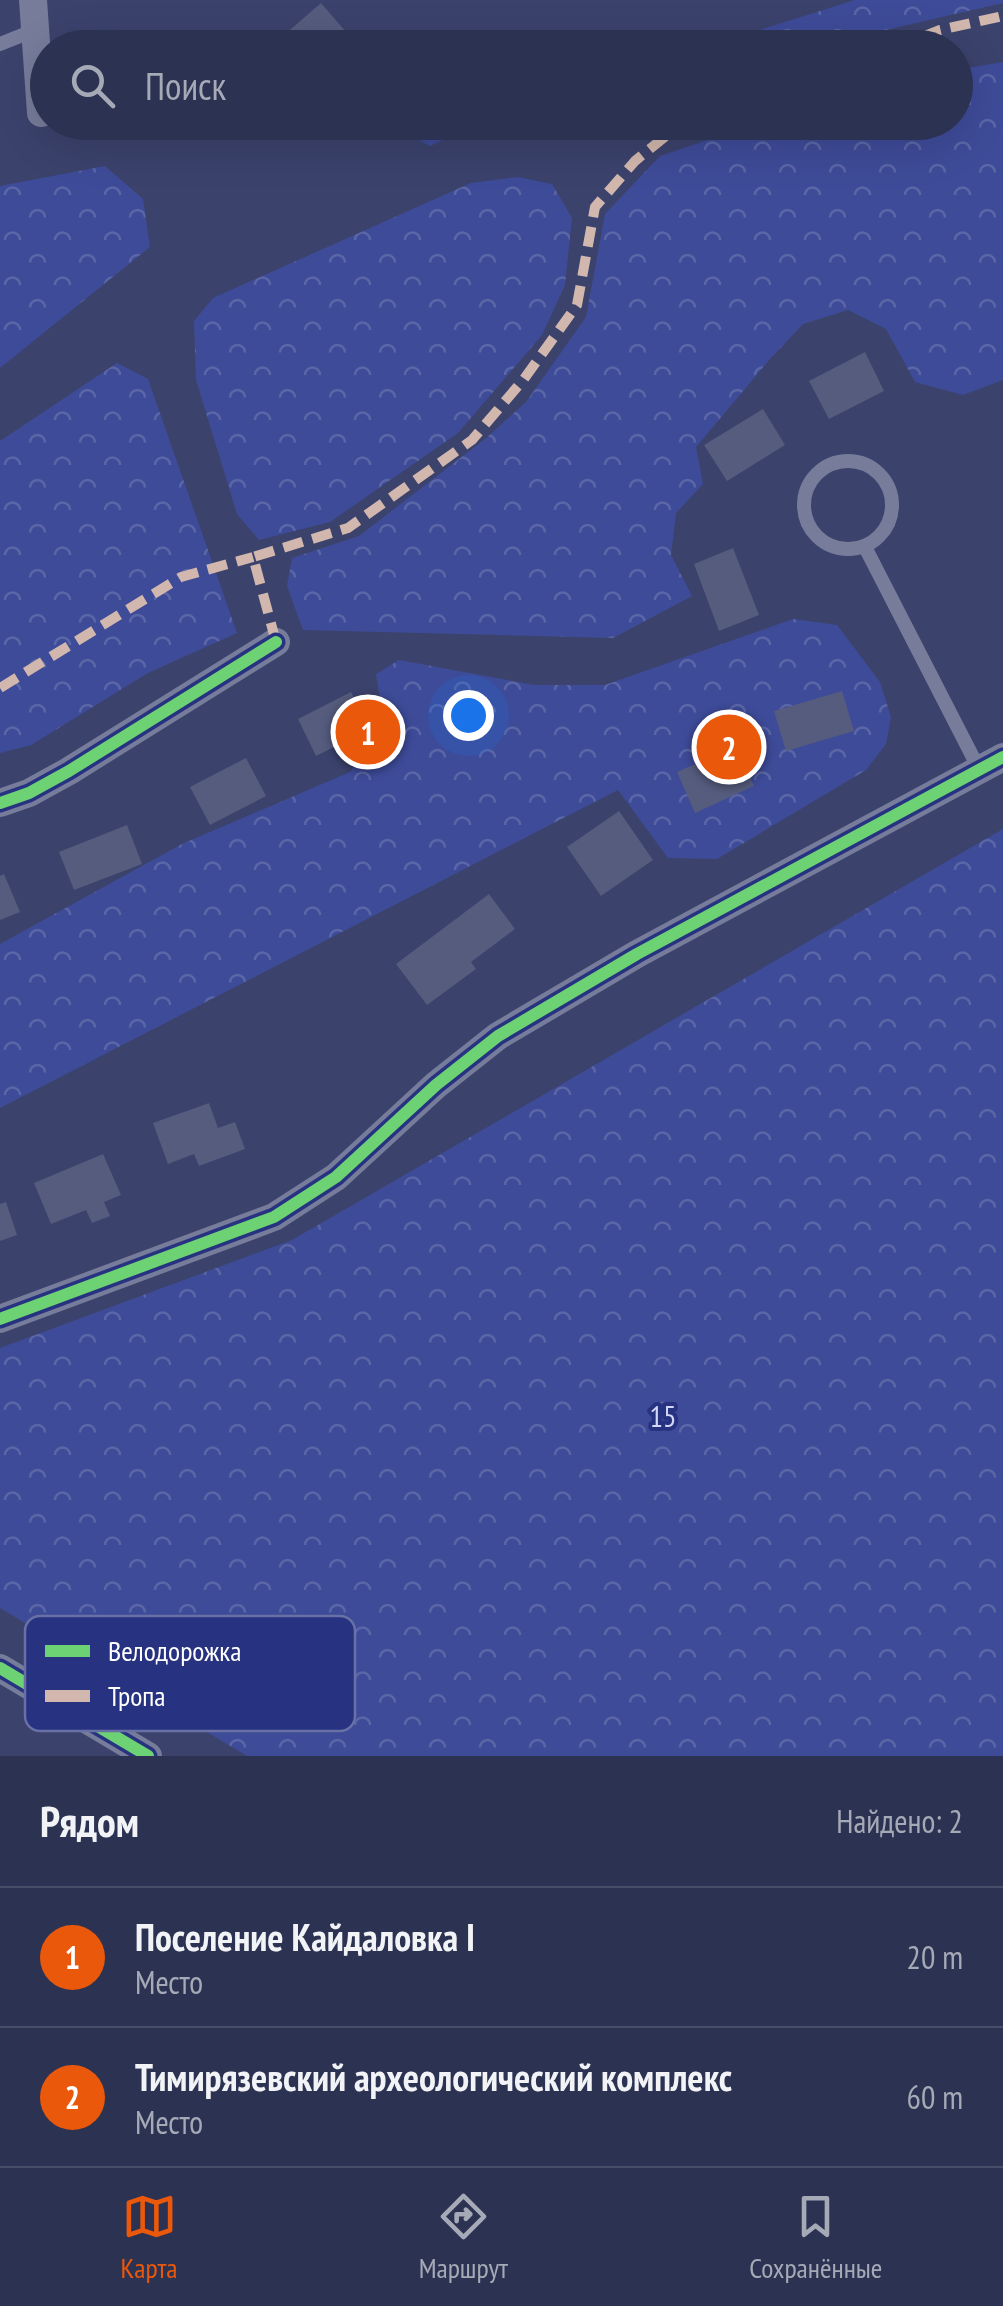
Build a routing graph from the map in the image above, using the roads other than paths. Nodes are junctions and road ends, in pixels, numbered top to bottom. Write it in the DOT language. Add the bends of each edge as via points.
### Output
graph roads {
  1 [pos="33,0"];
  2 [pos="35,30"];
  3 [pos="30,32"];
  4 [pos="0,44"];
  5 [pos="865,546"];
  6 [pos="276,642"];
  7 [pos="991,763"];
  8 [pos="0,802"];
  9 [pos="0,1319"];
  10 [pos="0,1668"];
  11 [pos="25,1683"];
  12 [pos="106,1731"];
  13 [pos="148,1756"];
  1 -- 2 [label="street"];
  3 -- 4 [label="lane"];
  5 -- 5 [label="lane" via="891,516 889,488 859,462 832,464 809,484 804,514 834,548"];
  5 -- 7 [label="lane"];
  6 -- 8 [label="street" via="69,771"];
  7 -- 9 [label="street" via="498,1036 336,1178 274,1218"];
  10 -- 11 [label="street"];
  12 -- 13 [label="street"];
}
